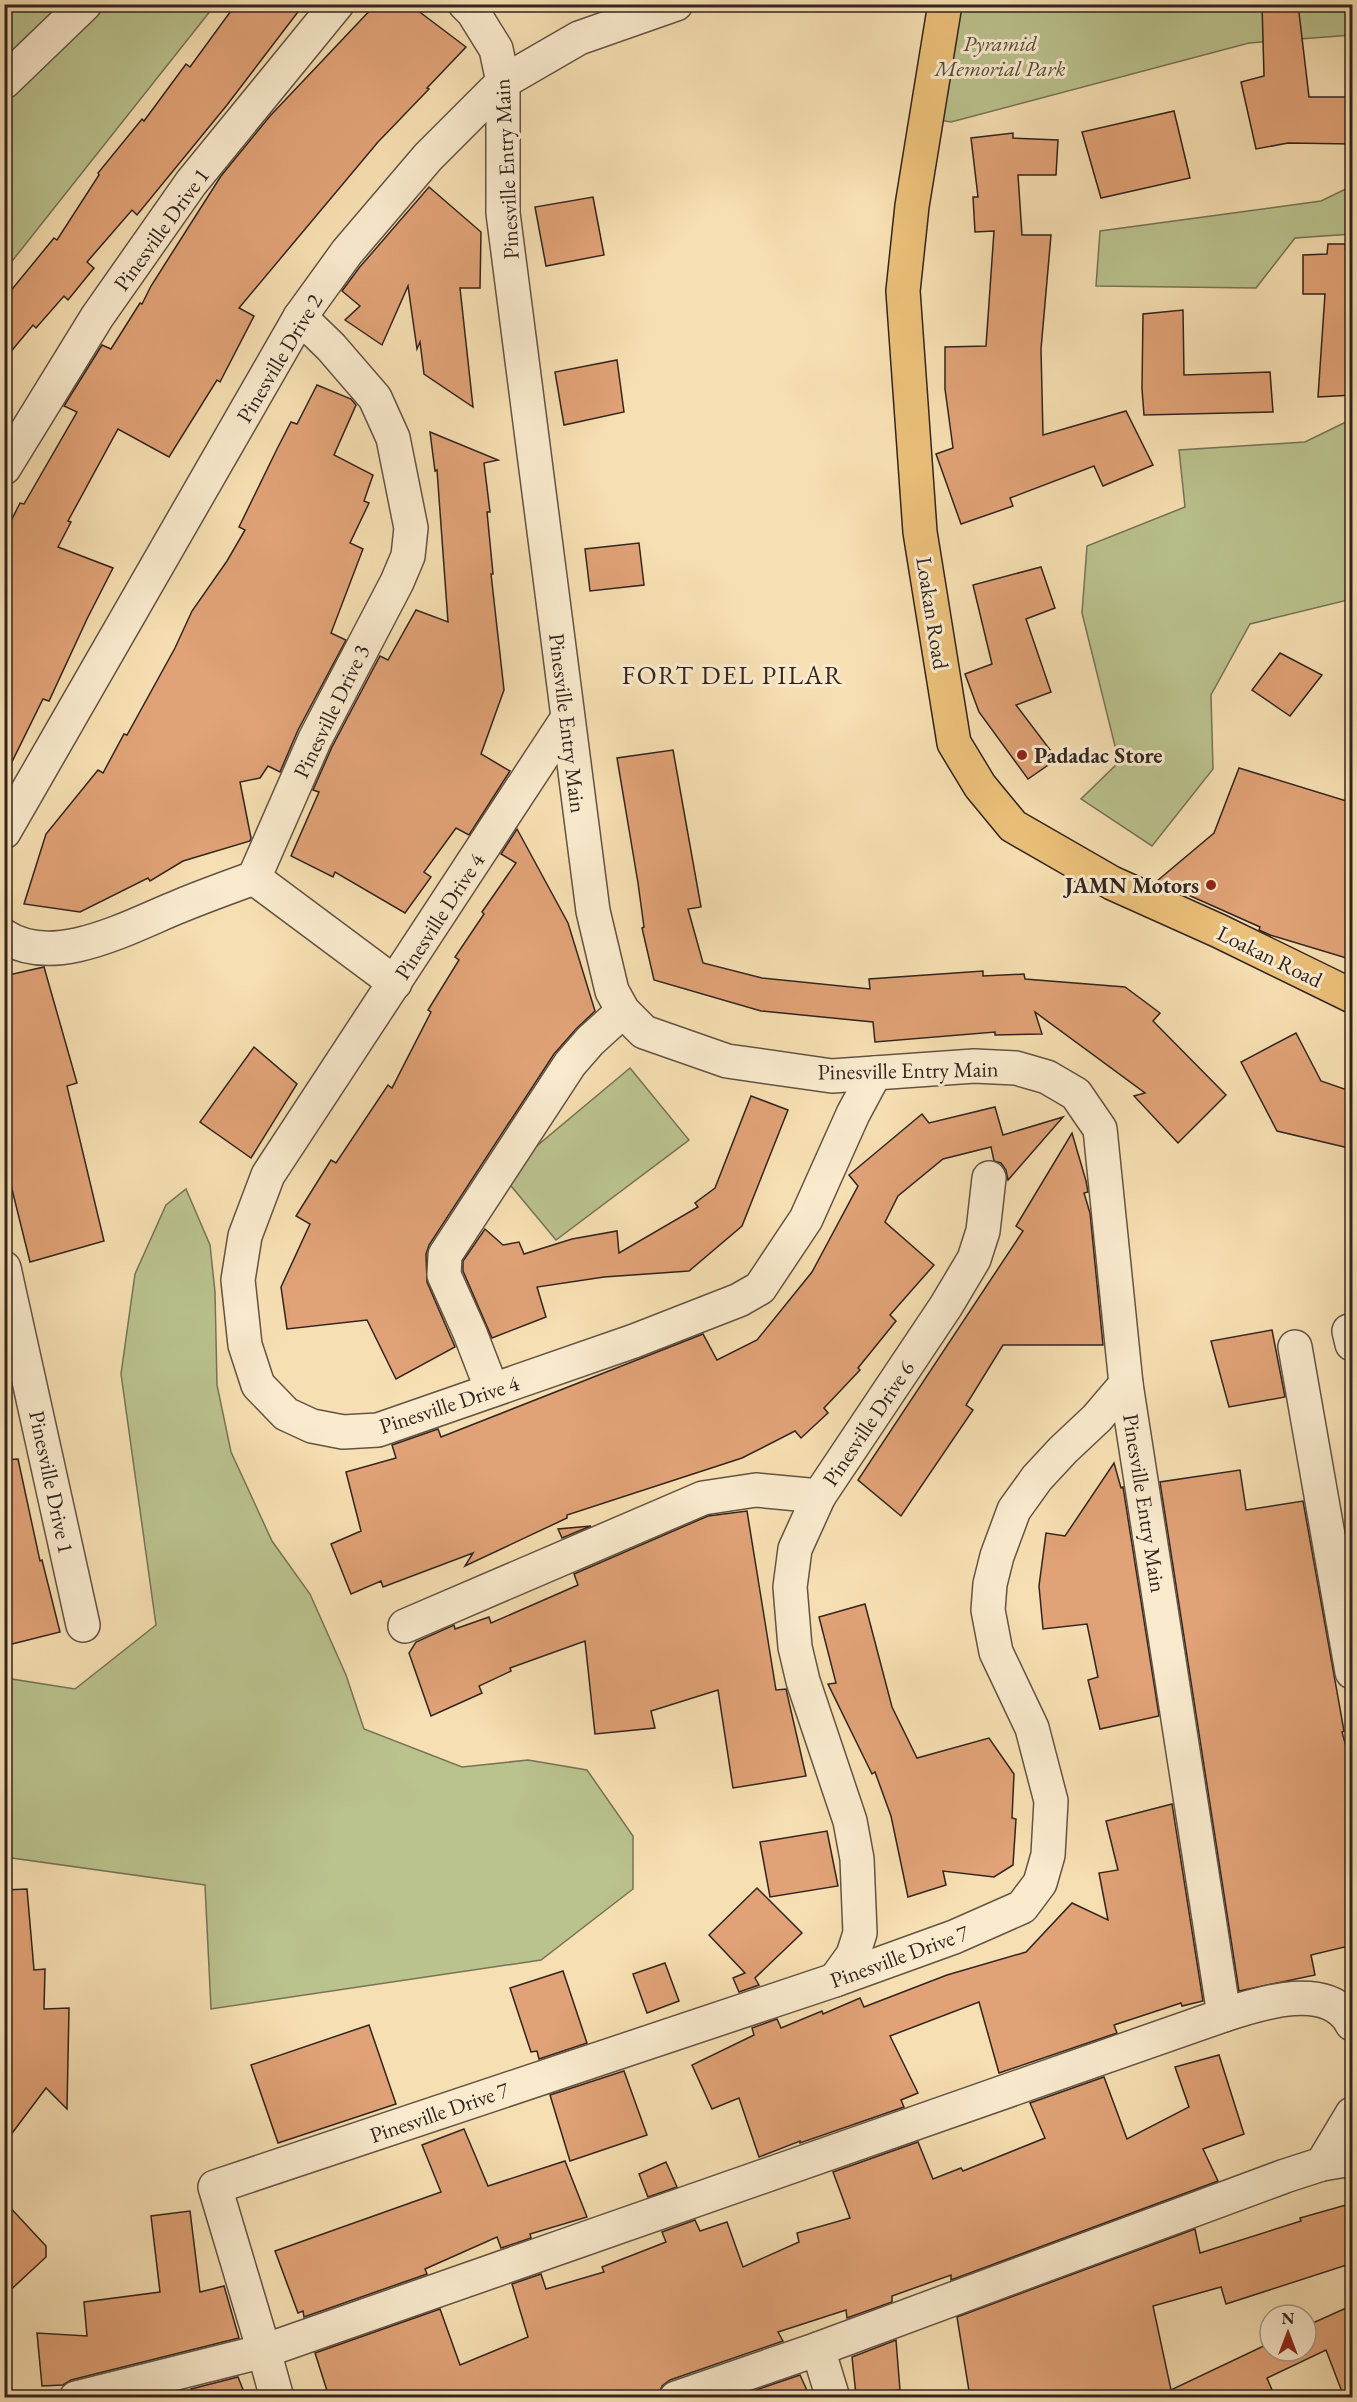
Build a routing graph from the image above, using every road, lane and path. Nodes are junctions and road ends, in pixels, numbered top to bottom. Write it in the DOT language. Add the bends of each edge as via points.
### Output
graph roads {
  1 [pos="85,4"];
  2 [pos="337,4"];
  3 [pos="465,4"];
  4 [pos="676,4"];
  5 [pos="948,5"];
  6 [pos="4,82"];
  7 [pos="503,82"];
  8 [pos="300,317"];
  9 [pos="4,468"];
  10 [pos="567,719"];
  11 [pos="4,832"];
  12 [pos="254,878"];
  13 [pos="4,936"];
  14 [pos="395,983"];
  15 [pos="1353,996"];
  16 [pos="623,1011"];
  17 [pos="875,1073"];
  18 [pos="989,1178"];
  19 [pos="4,1268"];
  20 [pos="1295,1347"];
  21 [pos="1126,1384"];
  22 [pos="492,1390"];
  23 [pos="819,1496"];
  24 [pos="83,1625"];
  25 [pos="405,1626"];
  26 [pos="1353,1672"];
  27 [pos="835,1980"];
  28 [pos="1224,2015"];
  29 [pos="1351,2019"];
  30 [pos="1353,2114"];
  31 [pos="1337,2162"];
  32 [pos="818,2349"];
  33 [pos="264,2351"];
  34 [pos="76,2397"];
  35 [pos="277,2397"];
  36 [pos="676,2397"];
  37 [pos="833,2397"];
  1 -- 6 [label="street"];
  2 -- 9 [label="street, Pinesville Drive 1" via="191,183 97,317"];
  3 -- 7 [label="street, Pinesville Entry Main" via="496,49"];
  4 -- 7 [label="street, Pinesville Drive 2" via="579,38"];
  5 -- 15 [label="main road, Loakan Road" via="912,207 903,291 920,532 954,743 980,786 1013,826 1112,883"];
  7 -- 8 [label="street, Pinesville Drive 2" via="428,157 347,252"];
  7 -- 10 [label="street, Pinesville Entry Main" via="503,213"];
  8 -- 11 [label="street, Pinesville Drive 2"];
  8 -- 12 [label="street, Pinesville Drive 3" via="375,398 393,438 411,528 408,556 397,582 315,739"];
  10 -- 14 [label="street, Pinesville Drive 4"];
  10 -- 16 [label="street, Pinesville Entry Main" via="593,911 612,991"];
  12 -- 13 [label="street" via="86,943 42,949"];
  12 -- 14 [label="street"];
  14 -- 22 [label="street, Pinesville Drive 4" via="267,1175 245,1236 238,1280 245,1345 258,1385 286,1414 312,1426 343,1432 378,1430"];
  16 -- 17 [label="street, Pinesville Entry Main" via="644,1032 727,1061 832,1076"];
  16 -- 22 [label="street" via="570,1064 445,1255 444,1275"];
  17 -- 21 [label="street, Pinesville Entry Main" via="974,1066 1016,1068 1047,1077 1076,1094 1100,1129"];
  17 -- 22 [label="street, Pinesville Drive 4" via="806,1219 760,1287 739,1300 634,1341"];
  18 -- 23 [label="street, Pinesville Drive 6" via="983,1231 974,1259"];
  19 -- 24 [label="street, Pinesville Drive 1"];
  20 -- 26 [label="street"];
  21 -- 27 [label="street, Pinesville Drive 7" via="1098,1418 1037,1478 1014,1510 990,1584 988,1610 996,1652 1032,1728 1051,1801 1048,1856 1040,1883 1022,1907"];
  21 -- 28 [label="street, Pinesville Entry Main"];
  23 -- 25 [label="street, Pinesville Drive 6" via="756,1490 703,1498"];
  23 -- 27 [label="street" via="795,1549 790,1587 795,1647 803,1681 850,1821 857,1859 860,1933 853,1955"];
  27 -- 33 [label="street, Pinesville Drive 7" via="215,2187"];
  28 -- 29 [label="street" via="1258,2004 1319,1998"];
  28 -- 33 [label="street"];
  30 -- 31 [label="street"];
  31 -- 32 [label="street"];
  32 -- 36 [label="street"];
  32 -- 37 [label="street"];
  33 -- 34 [label="street"];
  33 -- 35 [label="street"];
}
